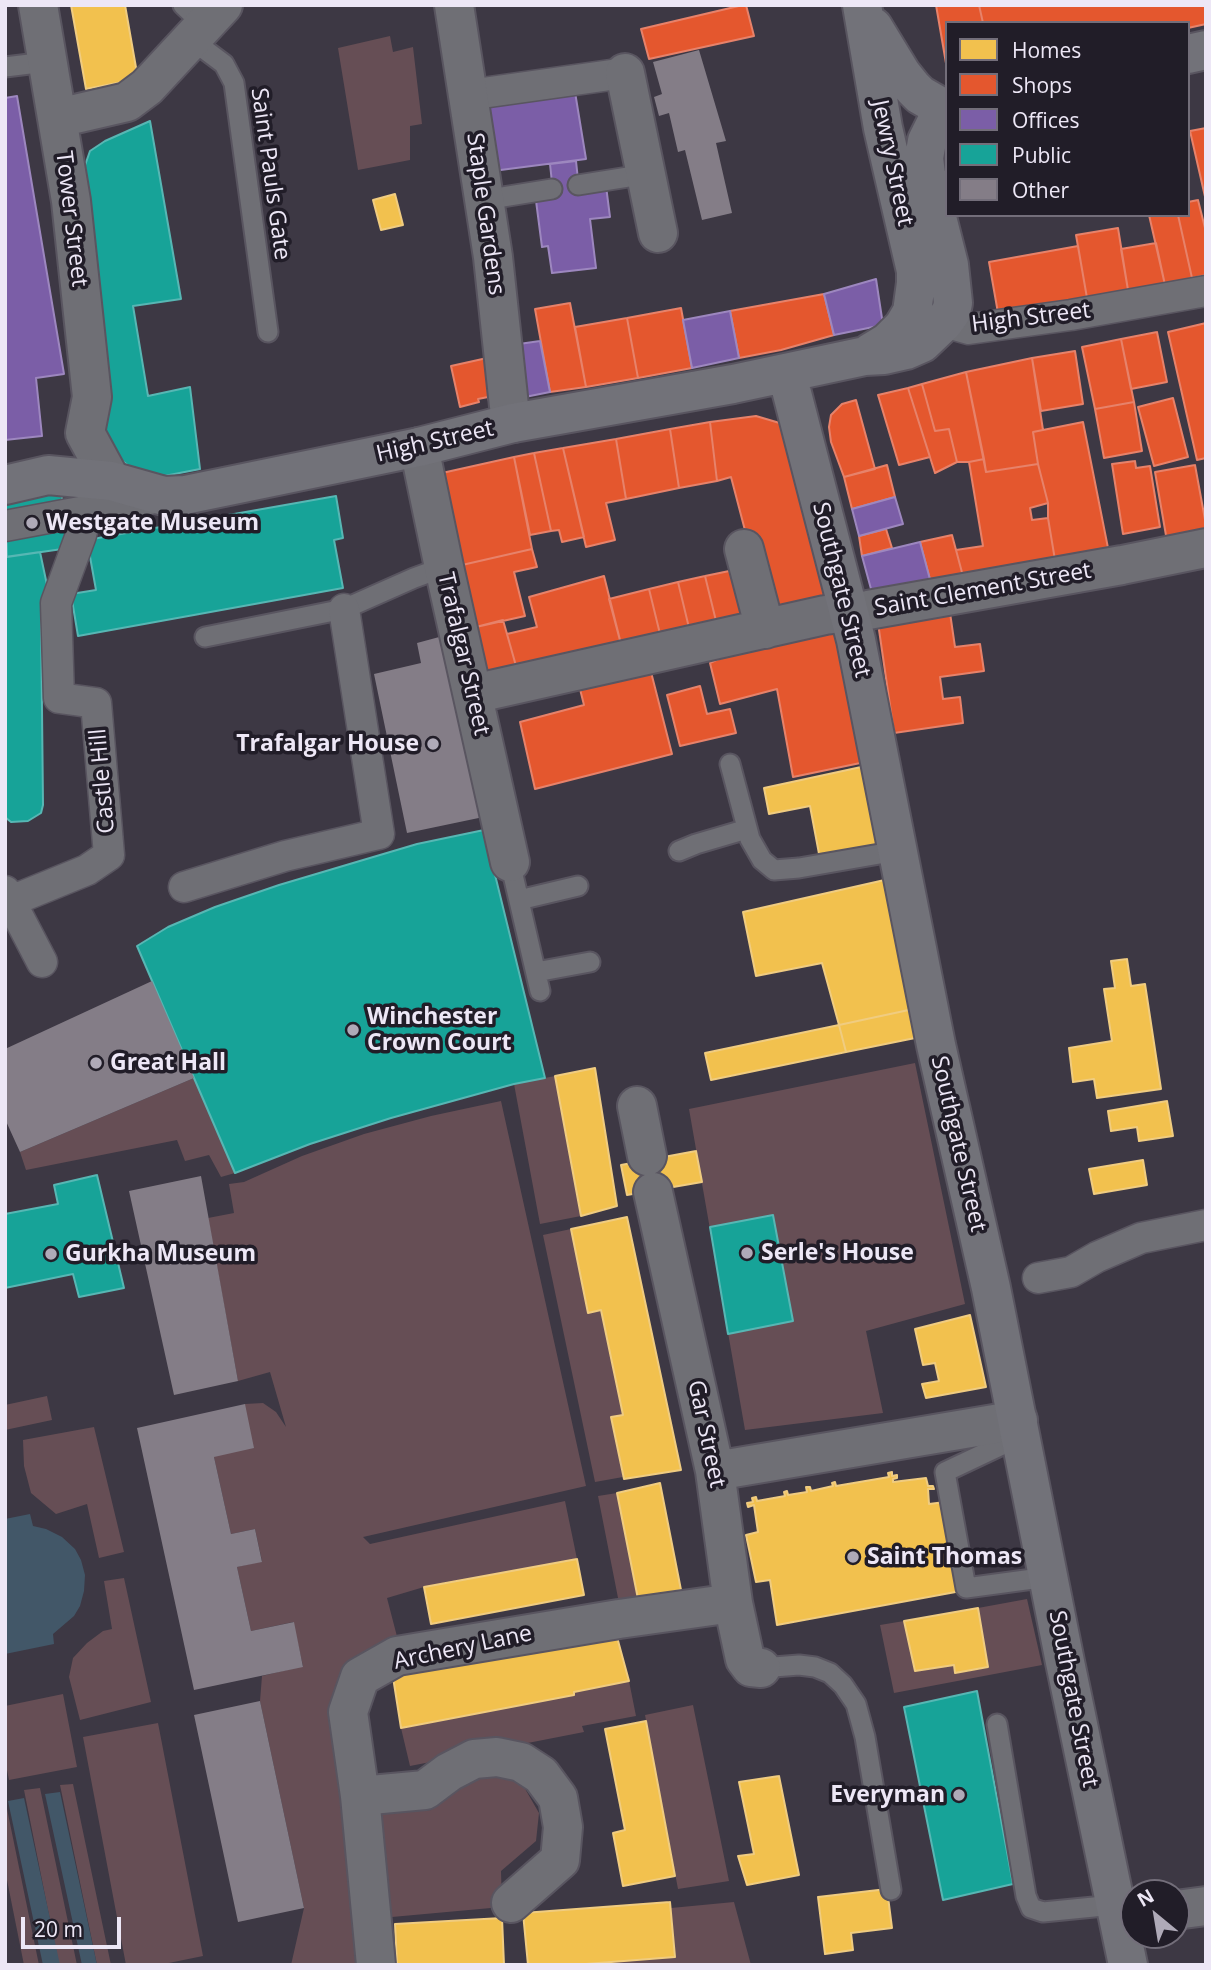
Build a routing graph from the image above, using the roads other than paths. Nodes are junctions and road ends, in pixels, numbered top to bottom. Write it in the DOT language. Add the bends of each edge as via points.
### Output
graph roads {
  1 [pos="38,5"];
  2 [pos="454,5"];
  3 [pos="863,9"];
  4 [pos="201,19"];
  5 [pos="46,62"];
  6 [pos="5,67"];
  7 [pos="625,73"];
  8 [pos="468,95"];
  9 [pos="945,109"];
  10 [pos="945,111"];
  11 [pos="58,118"];
  12 [pos="647,174"];
  13 [pos="578,185"];
  14 [pos="552,189"];
  15 [pos="484,200"];
  16 [pos="658,233"];
  17 [pos="1206,291"];
  18 [pos="928,317"];
  19 [pos="268,332"];
  20 [pos="787,374"];
  21 [pos="513,423"];
  22 [pos="85,433"];
  23 [pos="419,447"];
  24 [pos="48,475"];
  25 [pos="111,481"];
  26 [pos="5,485"];
  27 [pos="164,496"];
  28 [pos="87,510"];
  29 [pos="5,526"];
  30 [pos="1206,548"];
  31 [pos="744,549"];
  32 [pos="443,567"];
  33 [pos="344,609"];
  34 [pos="848,614"];
  35 [pos="765,629"];
  36 [pos="205,637"];
  37 [pos="472,694"];
  38 [pos="730,764"];
  39 [pos="747,829"];
  40 [pos="679,851"];
  41 [pos="897,851"];
  42 [pos="510,862"];
  43 [pos="578,886"];
  44 [pos="184,887"];
  45 [pos="8,896"];
  46 [pos="519,900"];
  47 [pos="590,961"];
  48 [pos="42,962"];
  49 [pos="637,1106"];
  50 [pos="1206,1225"];
  51 [pos="1038,1278"];
  52 [pos="1019,1428"];
  53 [pos="715,1471"];
  54 [pos="1048,1577"];
  55 [pos="733,1603"];
  56 [pos="761,1668"];
  57 [pos="997,1724"];
  58 [pos="360,1796"];
  59 [pos="891,1890"];
  60 [pos="512,1903"];
  61 [pos="1120,1904"];
  62 [pos="1120,1913"];
  63 [pos="376,1965"];
  1 -- 5 [label="street, Tower Street"];
  2 -- 8 [label="street, Staple Gardens"];
  3 -- 9 [label="main road, Jewry Street" via="913,88"];
  3 -- 18 [label="main road, Jewry Street" via="883,128 916,284"];
  4 -- 11 [label="street" via="147,88 127,102"];
  4 -- 19 [label="lane, Saint Pauls Gate" via="234,83"];
  5 -- 6 [label="lane"];
  5 -- 11 [label="street, Tower Street"];
  7 -- 8 [label="street"];
  7 -- 12 [label="street"];
  8 -- 15 [label="street, Staple Gardens"];
  10 -- 18 [label="main road, Jewry Street" via="927,141 924,158 949,265 953,303 951,312"];
  11 -- 22 [label="street, Tower Street" via="92,397"];
  12 -- 13 [label="lane"];
  12 -- 16 [label="street"];
  14 -- 15 [label="lane"];
  15 -- 21 [label="street, Staple Gardens"];
  17 -- 18 [label="street, High Street" via="983,328 969,329"];
  18 -- 20 [label="main road, High Street" via="922,343 906,350"];
  20 -- 21 [label="main road, High Street"];
  20 -- 34 [label="main road, Southgate Street"];
  21 -- 23 [label="main road, High Street"];
  22 -- 24 [label="street"];
  22 -- 25 [label="street"];
  23 -- 27 [label="main road, High Street"];
  23 -- 32 [label="street, Trafalgar Street"];
  24 -- 25 [label="main road, High Street"];
  24 -- 26 [label="main road, High Street"];
  25 -- 27 [label="main road, High Street"];
  27 -- 28 [label="street"];
  28 -- 29 [label="street"];
  28 -- 45 [label="street, Castle Hill" via="56,604 59,698 96,703 109,855 87,870"];
  30 -- 34 [label="street, Saint Clement Street"];
  31 -- 35 [label="street"];
  32 -- 33 [label="lane"];
  32 -- 37 [label="street, Trafalgar Street"];
  33 -- 36 [label="lane"];
  33 -- 44 [label="street" via="379,834"];
  34 -- 35 [label="street, Saint Clement Street"];
  34 -- 41 [label="main road, Southgate Street"];
  35 -- 37 [label="street, Saint Clement Street"];
  37 -- 42 [label="street, Trafalgar Street"];
  38 -- 39 [label="lane"];
  39 -- 40 [label="lane"];
  39 -- 41 [label="lane" via="762,860 774,870"];
  41 -- 52 [label="main road, Southgate Street"];
  42 -- 46 [label="lane"];
  43 -- 46 [label="lane"];
  45 -- 48 [label="street"];
  46 -- 47 [label="lane" via="538,982"];
  49 -- 53 [label="street, Gar Street"];
  50 -- 51 [label="street" via="1141,1238 1072,1272"];
  52 -- 53 [label="street"];
  52 -- 54 [label="main road, Southgate Street"];
  52 -- 54 [label="lane" via="945,1472 966,1588"];
  53 -- 55 [label="street, Gar Street"];
  54 -- 61 [label="main road, Southgate Street"];
  55 -- 56 [label="street, Gar Street" via="745,1660 751,1667"];
  55 -- 58 [label="street, Archery Lane" via="397,1657 360,1677 348,1712"];
  56 -- 59 [label="lane" via="815,1667 830,1673 856,1704 866,1737"];
  57 -- 62 [label="lane" via="1031,1908"];
  58 -- 60 [label="street" via="425,1790 474,1759 521,1762 541,1775 558,1798 563,1827 560,1860"];
  58 -- 63 [label="street, Archery Lane"];
}
